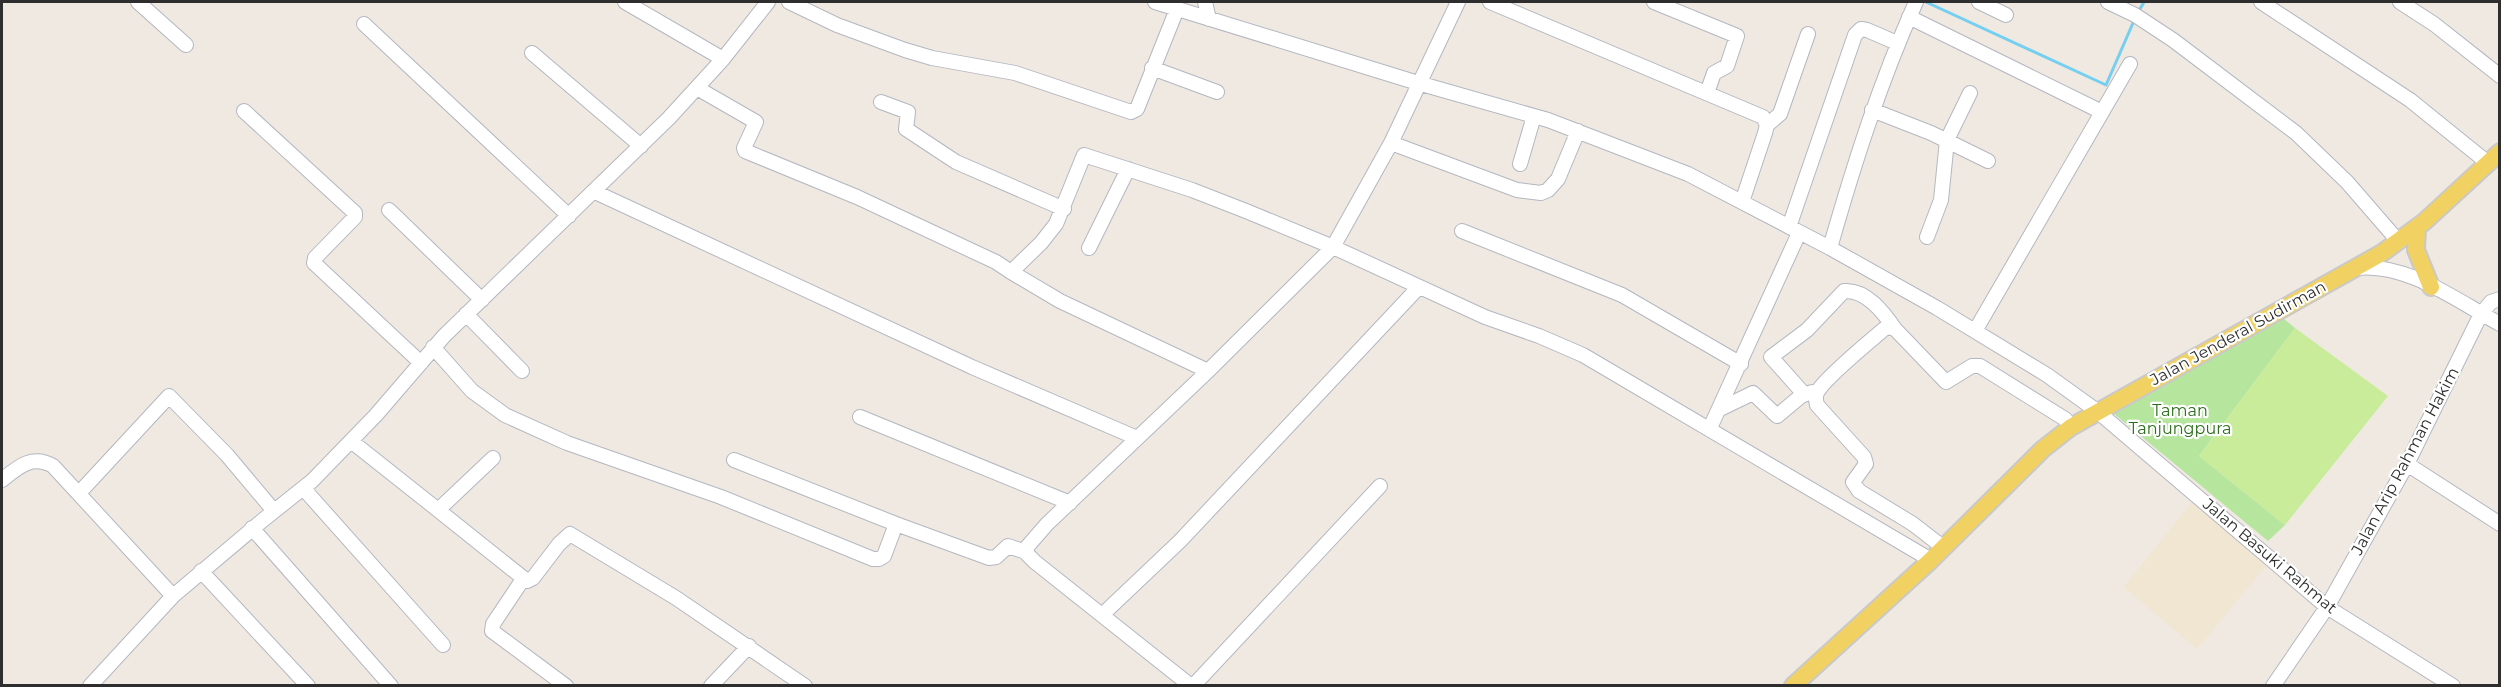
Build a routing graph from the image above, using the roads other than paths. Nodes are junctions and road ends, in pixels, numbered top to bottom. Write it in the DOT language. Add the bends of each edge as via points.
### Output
graph roads {
  1 [pos="138,2"];
  2 [pos="626,2"];
  3 [pos="768,2"];
  4 [pos="789,2"];
  5 [pos="1155,2"];
  6 [pos="1205,2"];
  7 [pos="1458,2"];
  8 [pos="1490,2"];
  9 [pos="1654,2"];
  10 [pos="1916,2"];
  11 [pos="1979,2"];
  12 [pos="2108,2"];
  13 [pos="2261,2"];
  14 [pos="2400,2"];
  15 [pos="1177,9"];
  16 [pos="2007,15"];
  17 [pos="1909,17"];
  18 [pos="1209,19"];
  19 [pos="364,24"];
  20 [pos="1808,34"];
  21 [pos="1898,43"];
  22 [pos="186,45"];
  23 [pos="532,53"];
  24 [pos="723,59"];
  25 [pos="2130,64"];
  26 [pos="1152,68"];
  27 [pos="2499,76"];
  28 [pos="1418,83"];
  29 [pos="697,88"];
  30 [pos="1217,92"];
  31 [pos="1707,93"];
  32 [pos="1970,93"];
  33 [pos="881,102"];
  34 [pos="1872,110"];
  35 [pos="244,111"];
  36 [pos="2102,112"];
  37 [pos="1534,116"];
  38 [pos="1767,125"];
  39 [pos="1578,131"];
  40 [pos="1947,140"];
  41 [pos="1390,143"];
  42 [pos="641,146"];
  43 [pos="2494,158"];
  44 [pos="1988,161"];
  45 [pos="1520,164"];
  46 [pos="1128,169"];
  47 [pos="595,192"];
  48 [pos="1742,202"];
  49 [pos="1064,209"];
  50 [pos="389,210"];
  51 [pos="569,216"];
  52 [pos="2417,228"];
  53 [pos="1794,230"];
  54 [pos="1462,231"];
  55 [pos="1927,237"];
  56 [pos="2399,242"];
  57 [pos="1333,247"];
  58 [pos="1089,248"];
  59 [pos="1830,248"];
  60 [pos="2356,268"];
  61 [pos="1011,272"];
  62 [pos="1419,287"];
  63 [pos="2431,287"];
  64 [pos="2499,299"];
  65 [pos="483,300"];
  66 [pos="466,314"];
  67 [pos="2481,314"];
  68 [pos="2499,324"];
  69 [pos="1895,329"];
  70 [pos="1975,331"];
  71 [pos="433,347"];
  72 [pos="421,363"];
  73 [pos="1741,364"];
  74 [pos="522,371"];
  75 [pos="1208,371"];
  76 [pos="1811,393"];
  77 [pos="1720,409"];
  78 [pos="2097,411"];
  79 [pos="860,417"];
  80 [pos="2071,427"];
  81 [pos="1710,428"];
  82 [pos="1137,438"];
  83 [pos="351,441"];
  84 [pos="493,458"];
  85 [pos="734,460"];
  86 [pos="2407,464"];
  87 [pos="2,480"];
  88 [pos="1380,486"];
  89 [pos="303,488"];
  90 [pos="80,492"];
  91 [pos="1070,503"];
  92 [pos="274,510"];
  93 [pos="438,510"];
  94 [pos="896,524"];
  95 [pos="2499,524"];
  96 [pos="252,528"];
  97 [pos="1944,548"];
  98 [pos="1026,552"];
  99 [pos="1931,560"];
  100 [pos="201,571"];
  101 [pos="523,579"];
  102 [pos="173,596"];
  103 [pos="2327,607"];
  104 [pos="1102,615"];
  105 [pos="443,645"];
  106 [pos="749,646"];
  107 [pos="90,686"];
  108 [pos="308,686"];
  109 [pos="391,686"];
  110 [pos="566,686"];
  111 [pos="711,686"];
  112 [pos="805,686"];
  113 [pos="1192,686"];
  114 [pos="1793,686"];
  115 [pos="2273,686"];
  116 [pos="2453,686"];
  1 -- 22 [label="street"];
  2 -- 24 [label="street"];
  3 -- 24 [label="street"];
  4 -- 26 [label="street" via="905,50 1015,73 1131,112 1137,110"];
  5 -- 15 [label="street, Jalan Basuki Rahmat"];
  6 -- 18 [label="street"];
  7 -- 28 [label="street"];
  8 -- 31 [label="street"];
  9 -- 31 [label="street" via="1737,36 1726,66 1714,73"];
  10 -- 17 [label="street"];
  11 -- 16 [label="street"];
  12 -- 56 [label="street" via="2174,40 2296,134 2324,158"];
  13 -- 43 [label="street"];
  14 -- 27 [label="street"];
  15 -- 18 [label="street, Jalan Basuki Rahmat"];
  15 -- 26 [label="street"];
  17 -- 21 [label="street"];
  17 -- 36 [label="street"];
  18 -- 28 [label="street, Jalan Basuki Rahmat"];
  19 -- 51 [label="street"];
  20 -- 38 [label="street" via="1780,114"];
  21 -- 34 [label="street"];
  21 -- 53 [label="street" via="1861,29 1855,35"];
  23 -- 42 [label="street"];
  24 -- 29 [label="street"];
  25 -- 36 [label="street"];
  26 -- 30 [label="street"];
  28 -- 37 [label="street, Jalan Basuki Rahmat"];
  28 -- 41 [label="street"];
  29 -- 42 [label="street"];
  29 -- 61 [label="street" via="756,122 745,150 857,197"];
  31 -- 38 [label="street" via="1760,115"];
  32 -- 40 [label="street"];
  33 -- 49 [label="street" via="907,112 906,129 948,158"];
  34 -- 40 [label="street"];
  34 -- 59 [label="street"];
  35 -- 72 [label="street" via="355,213 314,263"];
  36 -- 70 [label="street"];
  37 -- 39 [label="street, Jalan Basuki Rahmat"];
  37 -- 45 [label="street"];
  38 -- 48 [label="street"];
  39 -- 41 [label="street" via="1558,179 1541,193 1517,190"];
  39 -- 48 [label="street, Jalan Basuki Rahmat" via="1688,174"];
  40 -- 44 [label="street"];
  40 -- 55 [label="street" via="1941,200"];
  41 -- 57 [label="street"];
  42 -- 47 [label="street"];
  43 -- 52 [label="main road, Jalan Jenderal Sudirman"];
  46 -- 49 [label="street" via="1084,155"];
  46 -- 57 [label="street" via="1192,190"];
  46 -- 58 [label="street"];
  47 -- 51 [label="street"];
  47 -- 82 [label="street" via="972,367"];
  48 -- 53 [label="street, Jalan Basuki Rahmat"];
  49 -- 61 [label="street" via="1048,236"];
  50 -- 65 [label="street"];
  51 -- 65 [label="street"];
  52 -- 56 [label="main road, Jalan Jenderal Sudirman"];
  52 -- 63 [label="main road" via="2415,250"];
  53 -- 59 [label="street, Jalan Basuki Rahmat"];
  53 -- 73 [label="street"];
  54 -- 73 [label="street" via="1622,296"];
  56 -- 60 [label="main road, Jalan Jenderal Sudirman"];
  57 -- 62 [label="street"];
  57 -- 75 [label="street"];
  59 -- 70 [label="street, Jalan Basuki Rahmat"];
  60 -- 63 [label="street" via="2391,269"];
  60 -- 78 [label="main road, Jalan Jenderal Sudirman"];
  61 -- 75 [label="street" via="1050,296"];
  62 -- 81 [label="street" via="1583,355"];
  62 -- 104 [label="street" via="1180,541"];
  63 -- 67 [label="street"];
  64 -- 67 [label="street"];
  65 -- 66 [label="street"];
  66 -- 71 [label="street"];
  66 -- 74 [label="street"];
  67 -- 68 [label="street"];
  67 -- 86 [label="street, Jalan Arip Rahman Hakim"];
  69 -- 76 [label="street" via="1884,329"];
  69 -- 76 [label="street" via="1872,302 1851,290 1844,291 1807,330 1771,357"];
  69 -- 80 [label="street" via="1946,382 1972,366 1980,366 2065,419"];
  70 -- 78 [label="street, Jalan Basuki Rahmat"];
  71 -- 72 [label="street"];
  71 -- 94 [label="street" via="472,392 494,409 567,443 721,497 873,559 884,556"];
  72 -- 83 [label="street"];
  73 -- 77 [label="street"];
  75 -- 82 [label="street"];
  76 -- 77 [label="street" via="1777,416 1753,393"];
  76 -- 97 [label="street" via="1817,405 1864,457 1866,464 1853,482 1859,491"];
  77 -- 81 [label="street"];
  78 -- 80 [label="main road, Jalan Jenderal Sudirman"];
  78 -- 103 [label="street, Jalan Basuki Rahmat"];
  79 -- 91 [label="street"];
  80 -- 97 [label="main road, Jalan Jenderal Sudirman"];
  81 -- 99 [label="street"];
  82 -- 91 [label="street"];
  83 -- 89 [label="street"];
  83 -- 93 [label="street"];
  84 -- 93 [label="street"];
  85 -- 94 [label="street"];
  86 -- 95 [label="street"];
  86 -- 103 [label="street, Jalan Arip Rahman Hakim"];
  87 -- 90 [label="street" via="23,464 42,461 59,470"];
  88 -- 113 [label="street"];
  89 -- 92 [label="street"];
  89 -- 105 [label="street"];
  90 -- 92 [label="street" via="169,396"];
  90 -- 102 [label="street"];
  91 -- 98 [label="street" via="1032,540"];
  92 -- 96 [label="street"];
  93 -- 101 [label="street"];
  94 -- 98 [label="street" via="989,558 1008,546"];
  96 -- 100 [label="street"];
  96 -- 109 [label="street"];
  97 -- 99 [label="main road, Jalan Jenderal Sudirman"];
  98 -- 104 [label="street"];
  99 -- 114 [label="main road, Jalan Jenderal Sudirman"];
  100 -- 102 [label="street"];
  100 -- 108 [label="street"];
  101 -- 106 [label="street" via="530,581 570,534"];
  101 -- 110 [label="street" via="492,631"];
  102 -- 107 [label="street"];
  103 -- 115 [label="street, Jalan Arip Rahman Hakim"];
  103 -- 116 [label="street, Jalan Basuki Rahmat"];
  104 -- 113 [label="street"];
  106 -- 111 [label="street"];
  106 -- 112 [label="street"];
}
